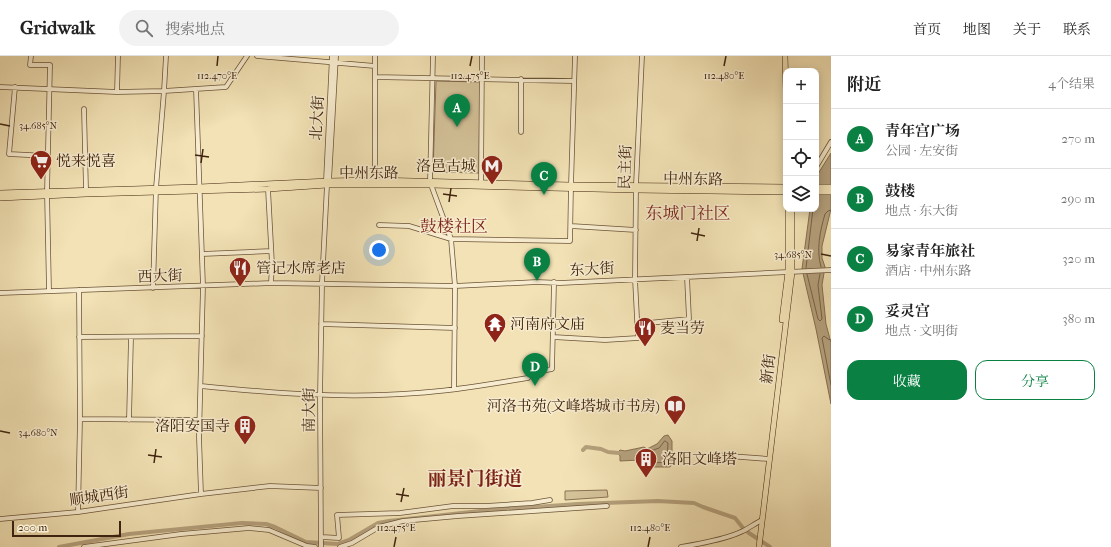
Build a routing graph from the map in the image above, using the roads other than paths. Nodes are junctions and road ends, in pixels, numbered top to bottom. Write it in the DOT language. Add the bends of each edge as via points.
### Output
graph roads {
  1 [pos="31,56"];
  2 [pos="118,56"];
  3 [pos="166,56"];
  4 [pos="247,56"];
  5 [pos="257,56"];
  6 [pos="332,56"];
  7 [pos="336,56"];
  8 [pos="375,56"];
  9 [pos="433,56"];
  10 [pos="482,56"];
  11 [pos="575,56"];
  12 [pos="642,56"];
  13 [pos="785,56"];
  14 [pos="788,56"];
  15 [pos="334,62"];
  16 [pos="375,66"];
  17 [pos="785,68"];
  18 [pos="789,68"];
  19 [pos="375,77"];
  20 [pos="432,78"];
  21 [pos="482,79"];
  22 [pos="521,79"];
  23 [pos="574,81"];
  24 [pos="0,87"];
  25 [pos="15,87"];
  26 [pos="49,89"];
  27 [pos="196,90"];
  28 [pos="164,91"];
  29 [pos="117,92"];
  30 [pos="84,109"];
  31 [pos="521,132"];
  32 [pos="831,142"];
  33 [pos="48,156"];
  34 [pos="819,161"];
  35 [pos="375,180"];
  36 [pos="328,182"];
  37 [pos="430,183"];
  38 [pos="481,185"];
  39 [pos="783,186"];
  40 [pos="831,186"];
  41 [pos="571,187"];
  42 [pos="819,187"];
  43 [pos="636,188"];
  44 [pos="199,189"];
  45 [pos="268,189"];
  46 [pos="86,190"];
  47 [pos="156,190"];
  48 [pos="783,192"];
  49 [pos="819,192"];
  50 [pos="831,192"];
  51 [pos="0,193"];
  52 [pos="47,194"];
  53 [pos="0,198"];
  54 [pos="788,212"];
  55 [pos="792,212"];
  56 [pos="379,225"];
  57 [pos="570,226"];
  58 [pos="636,230"];
  59 [pos="453,239"];
  60 [pos="271,251"];
  61 [pos="202,254"];
  62 [pos="830,270"];
  63 [pos="790,272"];
  64 [pos="687,277"];
  65 [pos="635,279"];
  66 [pos="554,282"];
  67 [pos="271,283"];
  68 [pos="322,283"];
  69 [pos="203,286"];
  70 [pos="455,286"];
  71 [pos="153,288"];
  72 [pos="79,290"];
  73 [pos="48,291"];
  74 [pos="0,293"];
  75 [pos="321,324"];
  76 [pos="638,324"];
  77 [pos="455,328"];
  78 [pos="202,336"];
  79 [pos="131,337"];
  80 [pos="553,337"];
  81 [pos="79,338"];
  82 [pos="201,386"];
  83 [pos="454,390"];
  84 [pos="320,396"];
  85 [pos="80,419"];
  86 [pos="129,420"];
  87 [pos="200,420"];
  88 [pos="715,455"];
  89 [pos="768,458"];
  90 [pos="321,488"];
  91 [pos="201,494"];
  92 [pos="550,500"];
  93 [pos="607,506"];
  94 [pos="78,512"];
  95 [pos="0,519"];
  96 [pos="761,520"];
  97 [pos="760,531"];
  98 [pos="322,538"];
  99 [pos="697,546"];
  100 [pos="84,547"];
  101 [pos="315,547"];
  102 [pos="321,547"];
  103 [pos="340,547"];
  104 [pos="681,547"];
  105 [pos="756,547"];
  106 [pos="760,547"];
  1 -- 26 [label="street" via="30,65 50,65"];
  2 -- 29 [label="street"];
  3 -- 28 [label="street"];
  4 -- 27 [label="street" via="226,87"];
  5 -- 15 [label="street"];
  6 -- 15 [label="street, 北大街"];
  7 -- 15 [label="street, 北大街"];
  8 -- 16 [label="street"];
  9 -- 20 [label="street"];
  10 -- 21 [label="street"];
  11 -- 23 [label="street"];
  12 -- 43 [label="street, 民主街"];
  13 -- 17 [label="main road"];
  14 -- 18 [label="main road"];
  15 -- 16 [label="street"];
  15 -- 36 [label="street, 北大街"];
  16 -- 19 [label="street"];
  19 -- 20 [label="street"];
  19 -- 35 [label="street"];
  20 -- 21 [label="street"];
  20 -- 37 [label="street"];
  21 -- 22 [label="street"];
  21 -- 38 [label="street"];
  22 -- 23 [label="street"];
  22 -- 31 [label="street"];
  23 -- 41 [label="street"];
  24 -- 25 [label="street"];
  25 -- 26 [label="street"];
  25 -- 33 [label="street" via="9,154"];
  26 -- 29 [label="street"];
  26 -- 33 [label="street"];
  27 -- 28 [label="street"];
  27 -- 44 [label="street"];
  28 -- 29 [label="street"];
  28 -- 47 [label="street"];
  30 -- 46 [label="street"];
  32 -- 34 [label="street"];
  33 -- 52 [label="street"];
  35 -- 36 [label="main road, 中州东路"];
  35 -- 37 [label="main road, 中州东路"];
  36 -- 37 [label="main road, 中州东路"];
  36 -- 44 [label="main road, 中州东路"];
  36 -- 45 [label="main road, 中州东路"];
  36 -- 68 [label="street, 北大街"];
  37 -- 38 [label="main road, 中州东路"];
  37 -- 59 [label="street"];
  38 -- 41 [label="main road, 中州东路"];
  39 -- 43 [label="main road, 中州东路"];
  40 -- 42 [label="main road"];
  41 -- 43 [label="main road, 中州东路"];
  41 -- 57 [label="street"];
  43 -- 48 [label="main road, 中州东路"];
  43 -- 58 [label="street, 民主街"];
  44 -- 45 [label="main road, 中州东路"];
  44 -- 47 [label="main road, 中州东路"];
  44 -- 61 [label="street"];
  45 -- 60 [label="street"];
  46 -- 47 [label="main road, 中州东路"];
  46 -- 52 [label="main road, 中州东路"];
  47 -- 52 [label="main road, 中州东路"];
  47 -- 71 [label="street"];
  49 -- 50 [label="main road"];
  51 -- 52 [label="main road, 中州东路"];
  52 -- 53 [label="main road, 中州东路"];
  52 -- 73 [label="street"];
  54 -- 63 [label="main road"];
  55 -- 63 [label="main road, 新街"];
  56 -- 59 [label="street" via="409,226"];
  57 -- 58 [label="street"];
  57 -- 59 [label="street" via="570,241"];
  58 -- 65 [label="street, 民主街"];
  59 -- 70 [label="street"];
  60 -- 61 [label="street"];
  60 -- 67 [label="street"];
  61 -- 69 [label="street"];
  62 -- 63 [label="street, 东大街"];
  63 -- 64 [label="street, 东大街"];
  63 -- 89 [label="main road, 新街"];
  64 -- 65 [label="street, 东大街"];
  64 -- 76 [label="street" via="689,319"];
  65 -- 66 [label="street, 东大街"];
  65 -- 76 [label="street, 民主街"];
  66 -- 70 [label="street, 东大街"];
  66 -- 80 [label="street"];
  67 -- 68 [label="street, 西大街"];
  67 -- 69 [label="street, 西大街"];
  68 -- 70 [label="street, 东大街"];
  68 -- 75 [label="street, 南大街"];
  69 -- 71 [label="street, 西大街"];
  69 -- 78 [label="street"];
  70 -- 77 [label="street"];
  71 -- 72 [label="street, 西大街"];
  72 -- 73 [label="street, 西大街"];
  72 -- 81 [label="street"];
  73 -- 74 [label="street, 西大街"];
  75 -- 77 [label="street"];
  75 -- 84 [label="street, 南大街"];
  76 -- 80 [label="street, 民主街" via="638,338 605,340"];
  77 -- 83 [label="street"];
  78 -- 79 [label="street"];
  78 -- 82 [label="street"];
  79 -- 81 [label="street"];
  79 -- 86 [label="street"];
  80 -- 83 [label="street" via="552,369 530,373 528,378"];
  81 -- 85 [label="street"];
  82 -- 84 [label="street"];
  82 -- 87 [label="street"];
  83 -- 84 [label="street" via="416,394"];
  84 -- 90 [label="street, 南大街"];
  85 -- 86 [label="street"];
  85 -- 94 [label="street"];
  86 -- 87 [label="street"];
  87 -- 91 [label="street"];
  88 -- 89 [label="street"];
  89 -- 96 [label="main road, 新街"];
  90 -- 91 [label="street, 顺城西街" via="270,486"];
  90 -- 98 [label="street, 南大街"];
  91 -- 94 [label="street, 顺城西街"];
  92 -- 98 [label="street" via="337,515 339,538"];
  93 -- 103 [label="street" via="403,521 379,527 352,544"];
  94 -- 95 [label="street, 顺城西街"];
  96 -- 97 [label="main road, 新街"];
  96 -- 99 [label="street" via="744,531"];
  97 -- 105 [label="main road"];
  97 -- 106 [label="main road"];
  98 -- 102 [label="street, 南大街"];
  99 -- 104 [label="street"];
  100 -- 101 [label="street" via="249,528 269,530"];
}
